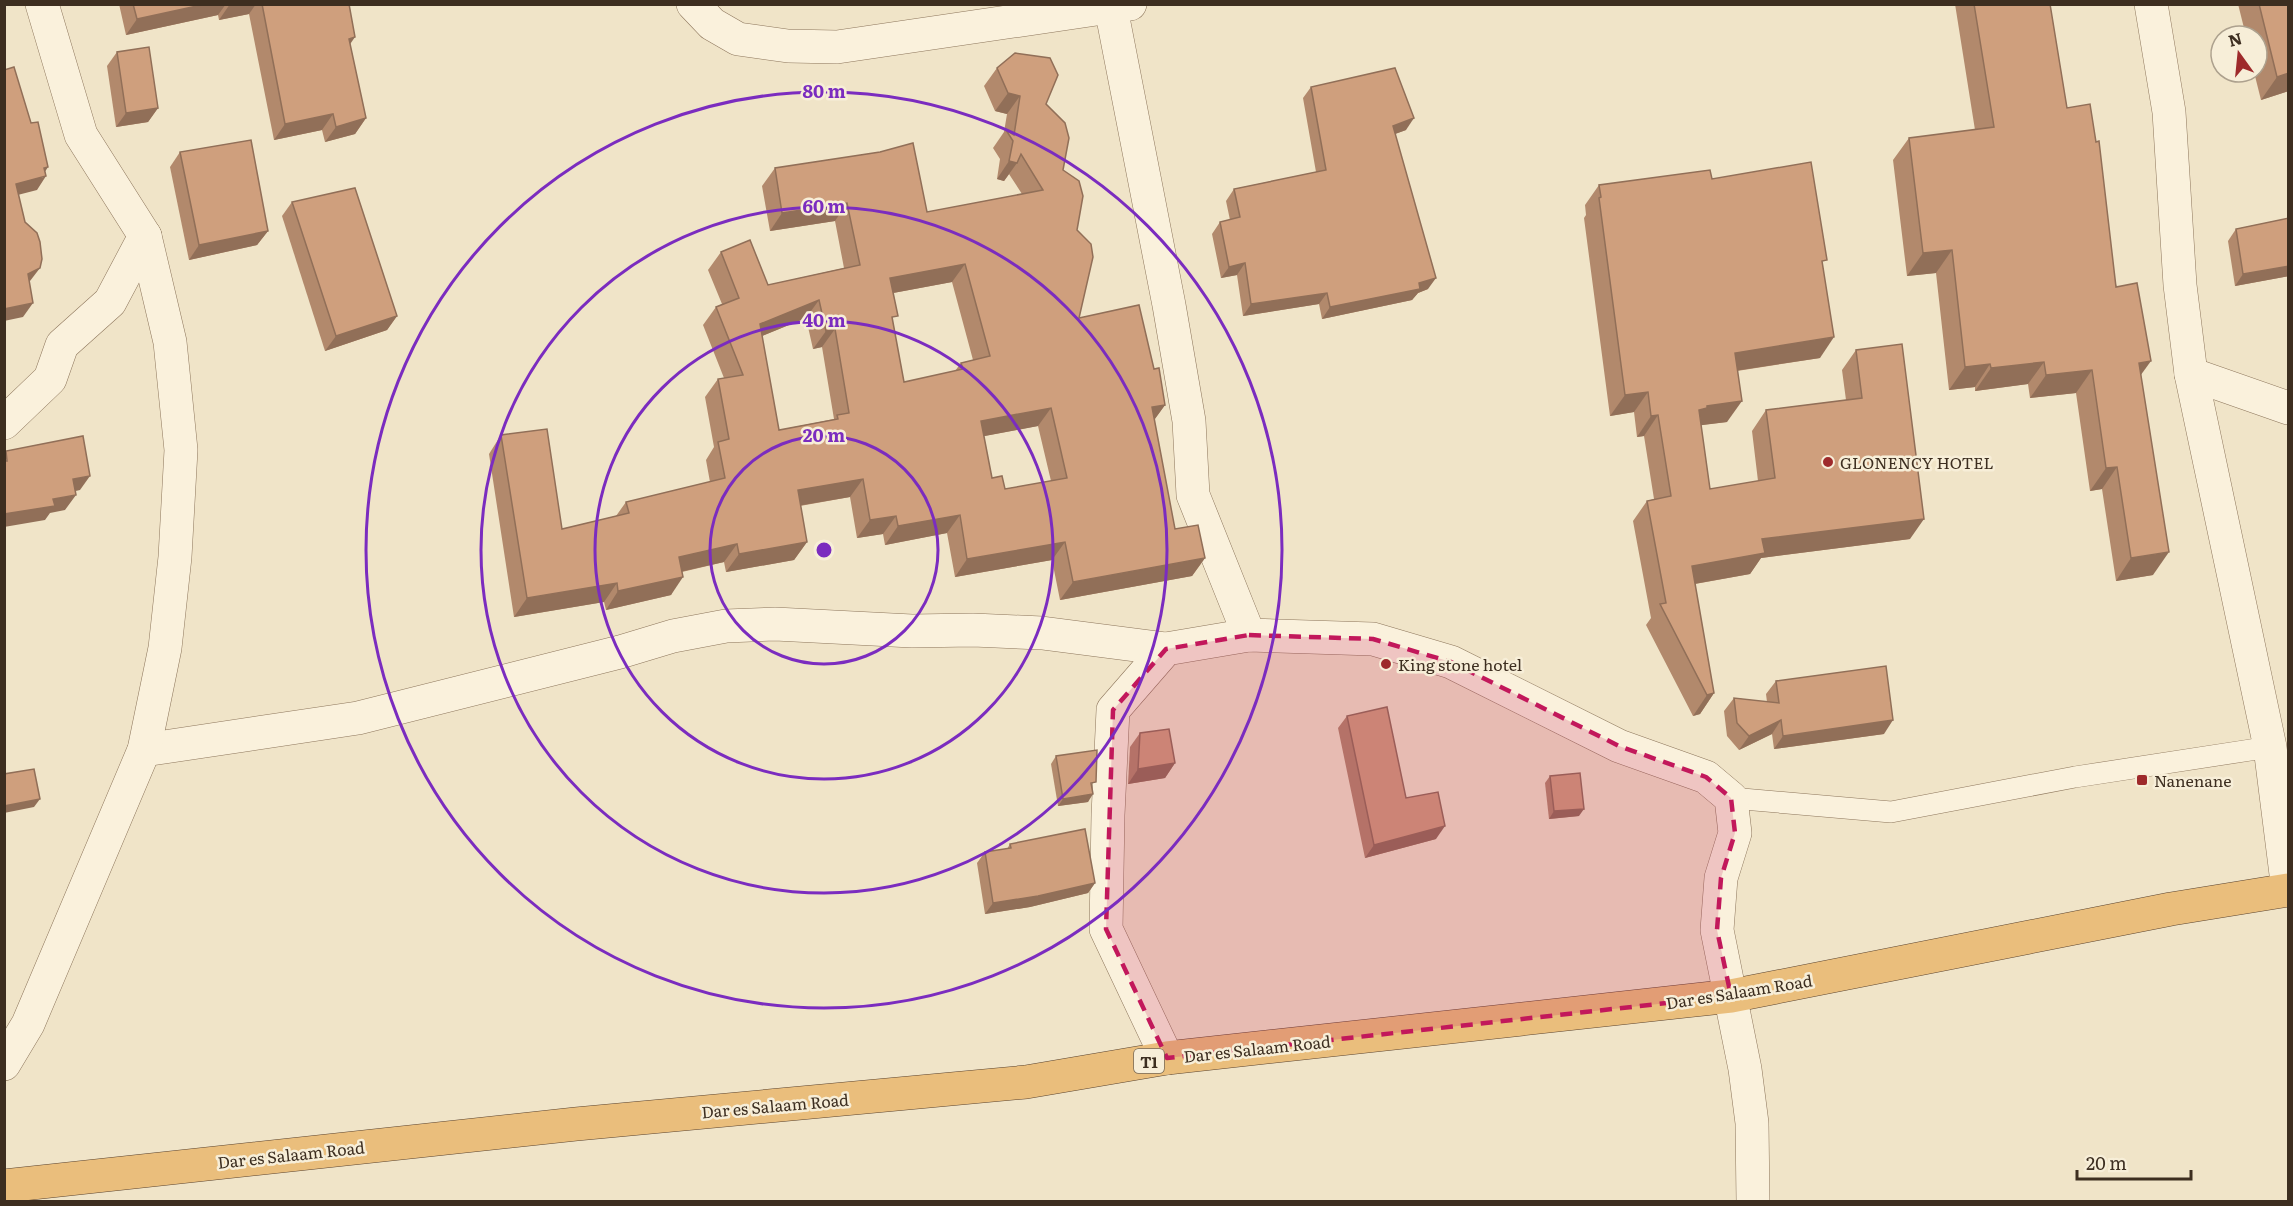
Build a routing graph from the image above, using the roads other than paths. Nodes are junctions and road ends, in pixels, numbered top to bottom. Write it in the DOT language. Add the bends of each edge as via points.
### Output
graph roads {
  1 [pos="42,4"];
  2 [pos="693,4"];
  3 [pos="2151,4"];
  4 [pos="1120,6"];
  5 [pos="145,236"];
  6 [pos="2191,374"];
  7 [pos="2289,408"];
  8 [pos="4,423"];
  9 [pos="1249,635"];
  10 [pos="1166,649"];
  11 [pos="2279,744"];
  12 [pos="144,750"];
  13 [pos="1731,798"];
  14 [pos="2288,890"];
  15 [pos="1731,996"];
  16 [pos="1167,1058"];
  17 [pos="4,1064"];
  18 [pos="4,1186"];
  19 [pos="1753,1202"];
  1 -- 5 [label="street" via="81,135"];
  2 -- 4 [label="street" via="712,24 738,39 788,46 849,45"];
  3 -- 6 [label="street" via="2169,112 2180,285"];
  4 -- 9 [label="street" via="1189,421 1193,495"];
  5 -- 8 [label="street" via="110,302 62,345 50,379"];
  5 -- 12 [label="street" via="170,342 181,450 165,648"];
  6 -- 7 [label="street"];
  6 -- 11 [label="street"];
  9 -- 10 [label="street"];
  9 -- 13 [label="street" via="1373,639 1451,662 1619,746 1706,777"];
  10 -- 12 [label="street" via="1042,633 775,624 726,627 673,636 358,718"];
  10 -- 16 [label="street" via="1113,710 1106,929"];
  11 -- 13 [label="lane" via="1891,812"];
  11 -- 14 [label="street"];
  12 -- 17 [label="street" via="28,1024"];
  13 -- 15 [label="street" via="1735,833 1721,878 1717,930"];
  14 -- 15 [label="highway, Dar es Salaam Road / T1" via="2172,909"];
  15 -- 16 [label="highway, Dar es Salaam Road / T1"];
  15 -- 19 [label="street" via="1752,1123"];
  16 -- 18 [label="highway, Dar es Salaam Road / T1" via="1026,1082 576,1124"];
}
